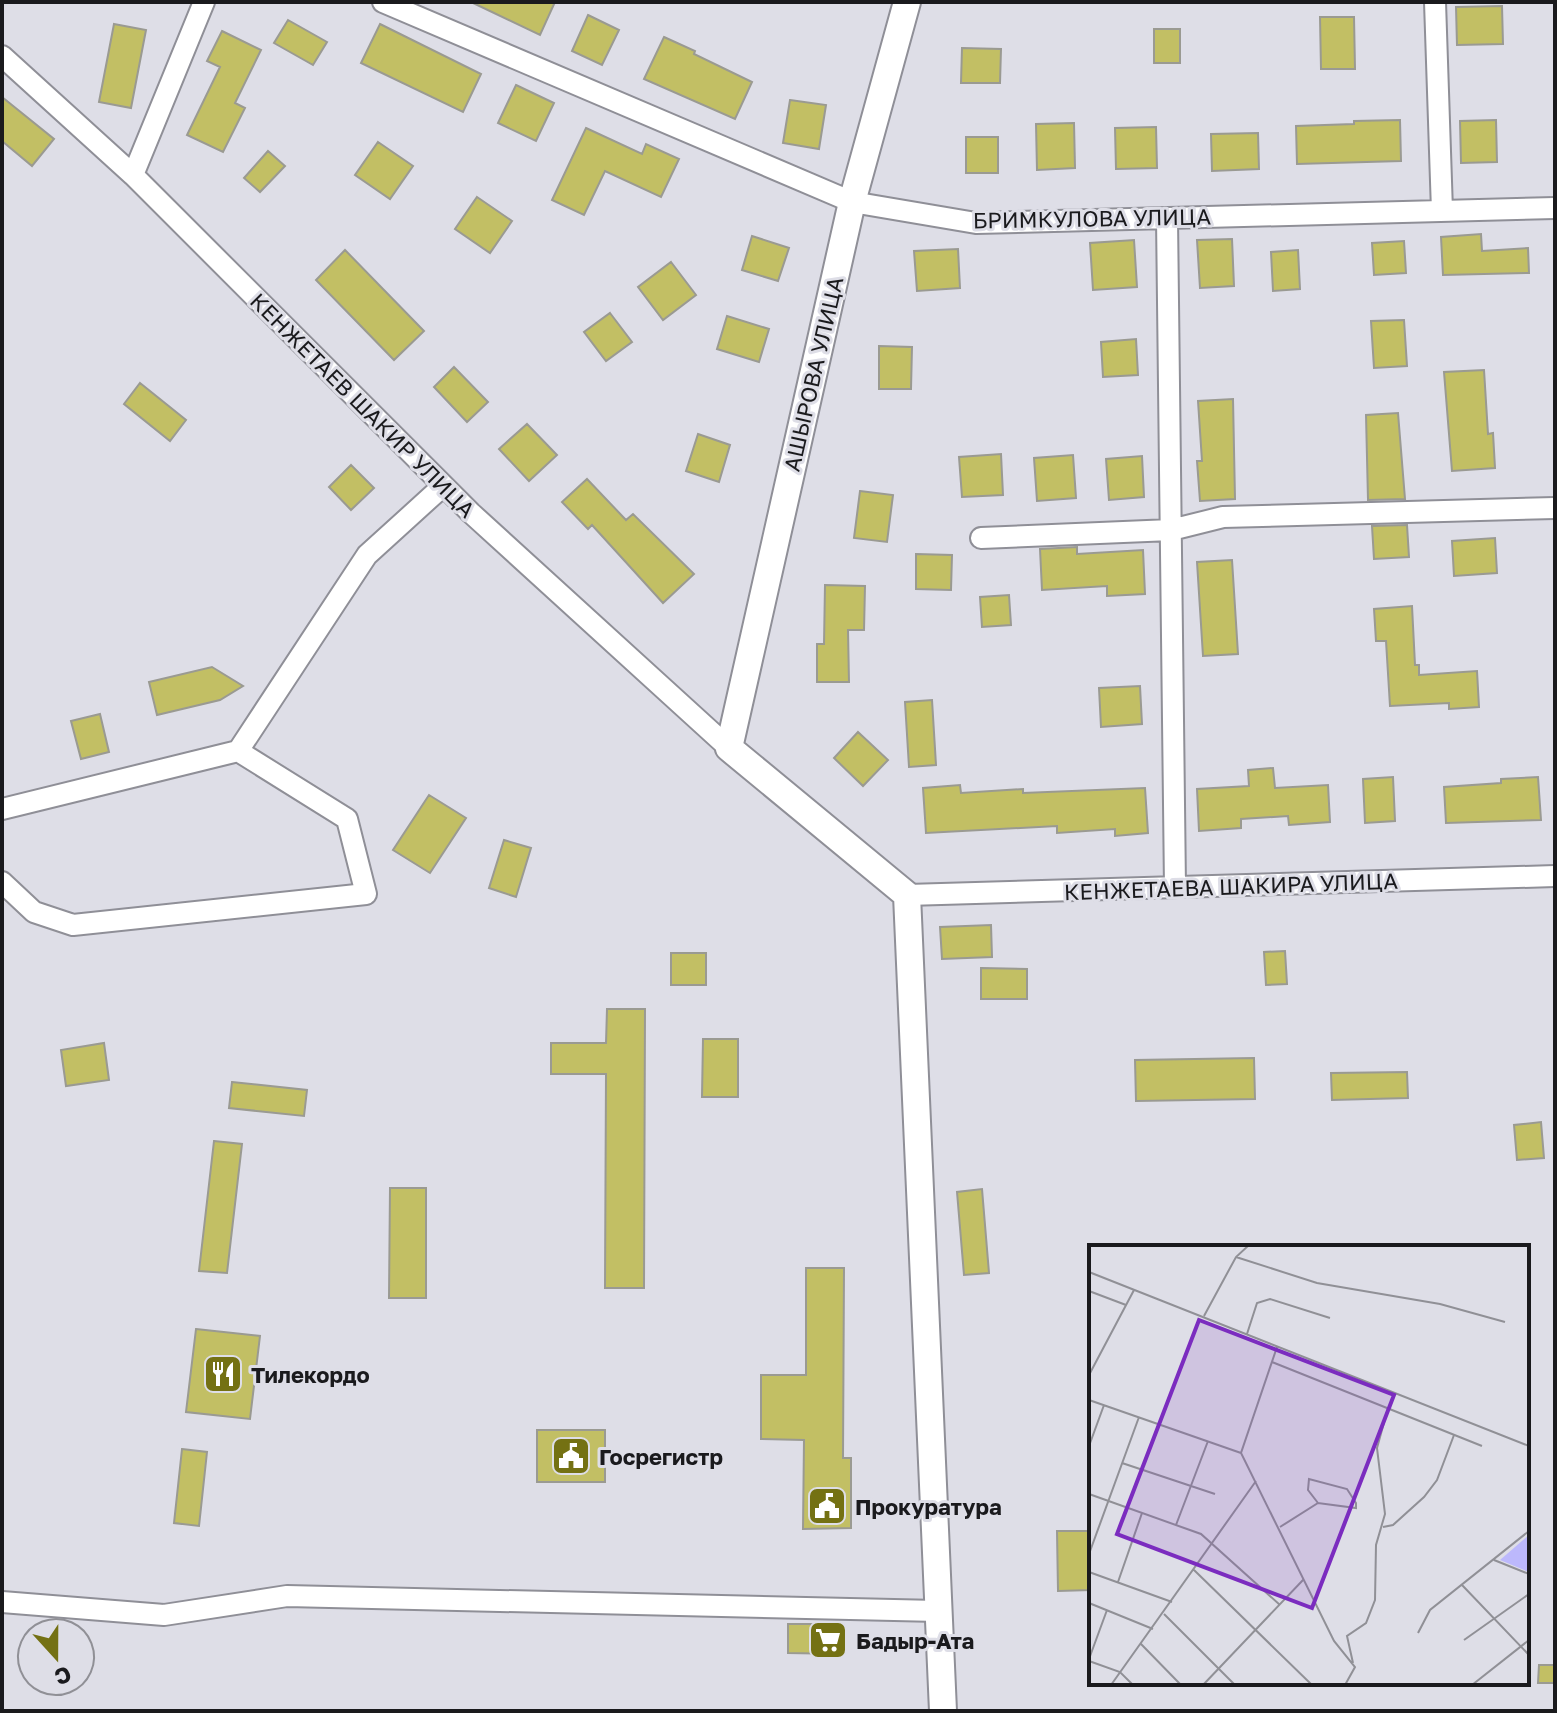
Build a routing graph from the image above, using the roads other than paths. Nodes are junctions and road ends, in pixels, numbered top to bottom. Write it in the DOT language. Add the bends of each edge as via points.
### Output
graph roads {
  1 [pos="204,2"];
  2 [pos="383,2"];
  3 [pos="907,2"];
  4 [pos="1435,2"];
  5 [pos="2,56"];
  6 [pos="133,175"];
  7 [pos="852,202"];
  8 [pos="1555,208"];
  9 [pos="1442,211"];
  10 [pos="1167,218"];
  11 [pos="443,486"];
  12 [pos="1555,508"];
  13 [pos="1171,530"];
  14 [pos="981,538"];
  15 [pos="729,748"];
  16 [pos="238,751"];
  17 [pos="2,809"];
  18 [pos="1555,876"];
  19 [pos="2,882"];
  20 [pos="1175,887"];
  21 [pos="907,895"];
  22 [pos="3,1600"];
  23 [pos="938,1611"];
  24 [pos="943,1711"];
  1 -- 6 [label="street"];
  2 -- 7 [label="street, БРИМКУЛОВА УЛИЦА"];
  3 -- 7 [label="street, АШЫРОВА УЛИЦА"];
  4 -- 9 [label="street"];
  5 -- 6 [label="street, КЕНЖЕТАЕВ ШАКИР УЛИЦА"];
  6 -- 11 [label="street, КЕНЖЕТАЕВ ШАКИР УЛИЦА"];
  7 -- 10 [label="street, БРИМКУЛОВА УЛИЦА" via="976,223"];
  7 -- 15 [label="street, АШЫРОВА УЛИЦА"];
  8 -- 9 [label="street, БРИМКУЛОВА УЛИЦА"];
  9 -- 10 [label="street, БРИМКУЛОВА УЛИЦА"];
  10 -- 13 [label="street"];
  11 -- 15 [label="street, КЕНЖЕТАЕВ ШАКИР УЛИЦА"];
  11 -- 16 [label="street" via="367,555"];
  12 -- 13 [label="street" via="1223,517"];
  13 -- 14 [label="street"];
  13 -- 20 [label="street"];
  15 -- 21 [label="street"];
  16 -- 17 [label="street"];
  16 -- 19 [label="street" via="347,819 366,894 73,925 34,912"];
  18 -- 20 [label="street, КЕНЖЕТАЕВА ШАКИРА УЛИЦА"];
  20 -- 21 [label="street, КЕНЖЕТАЕВА ШАКИРА УЛИЦА"];
  21 -- 23 [label="street"];
  22 -- 23 [label="street" via="164,1615 287,1596"];
  23 -- 24 [label="street"];
}
